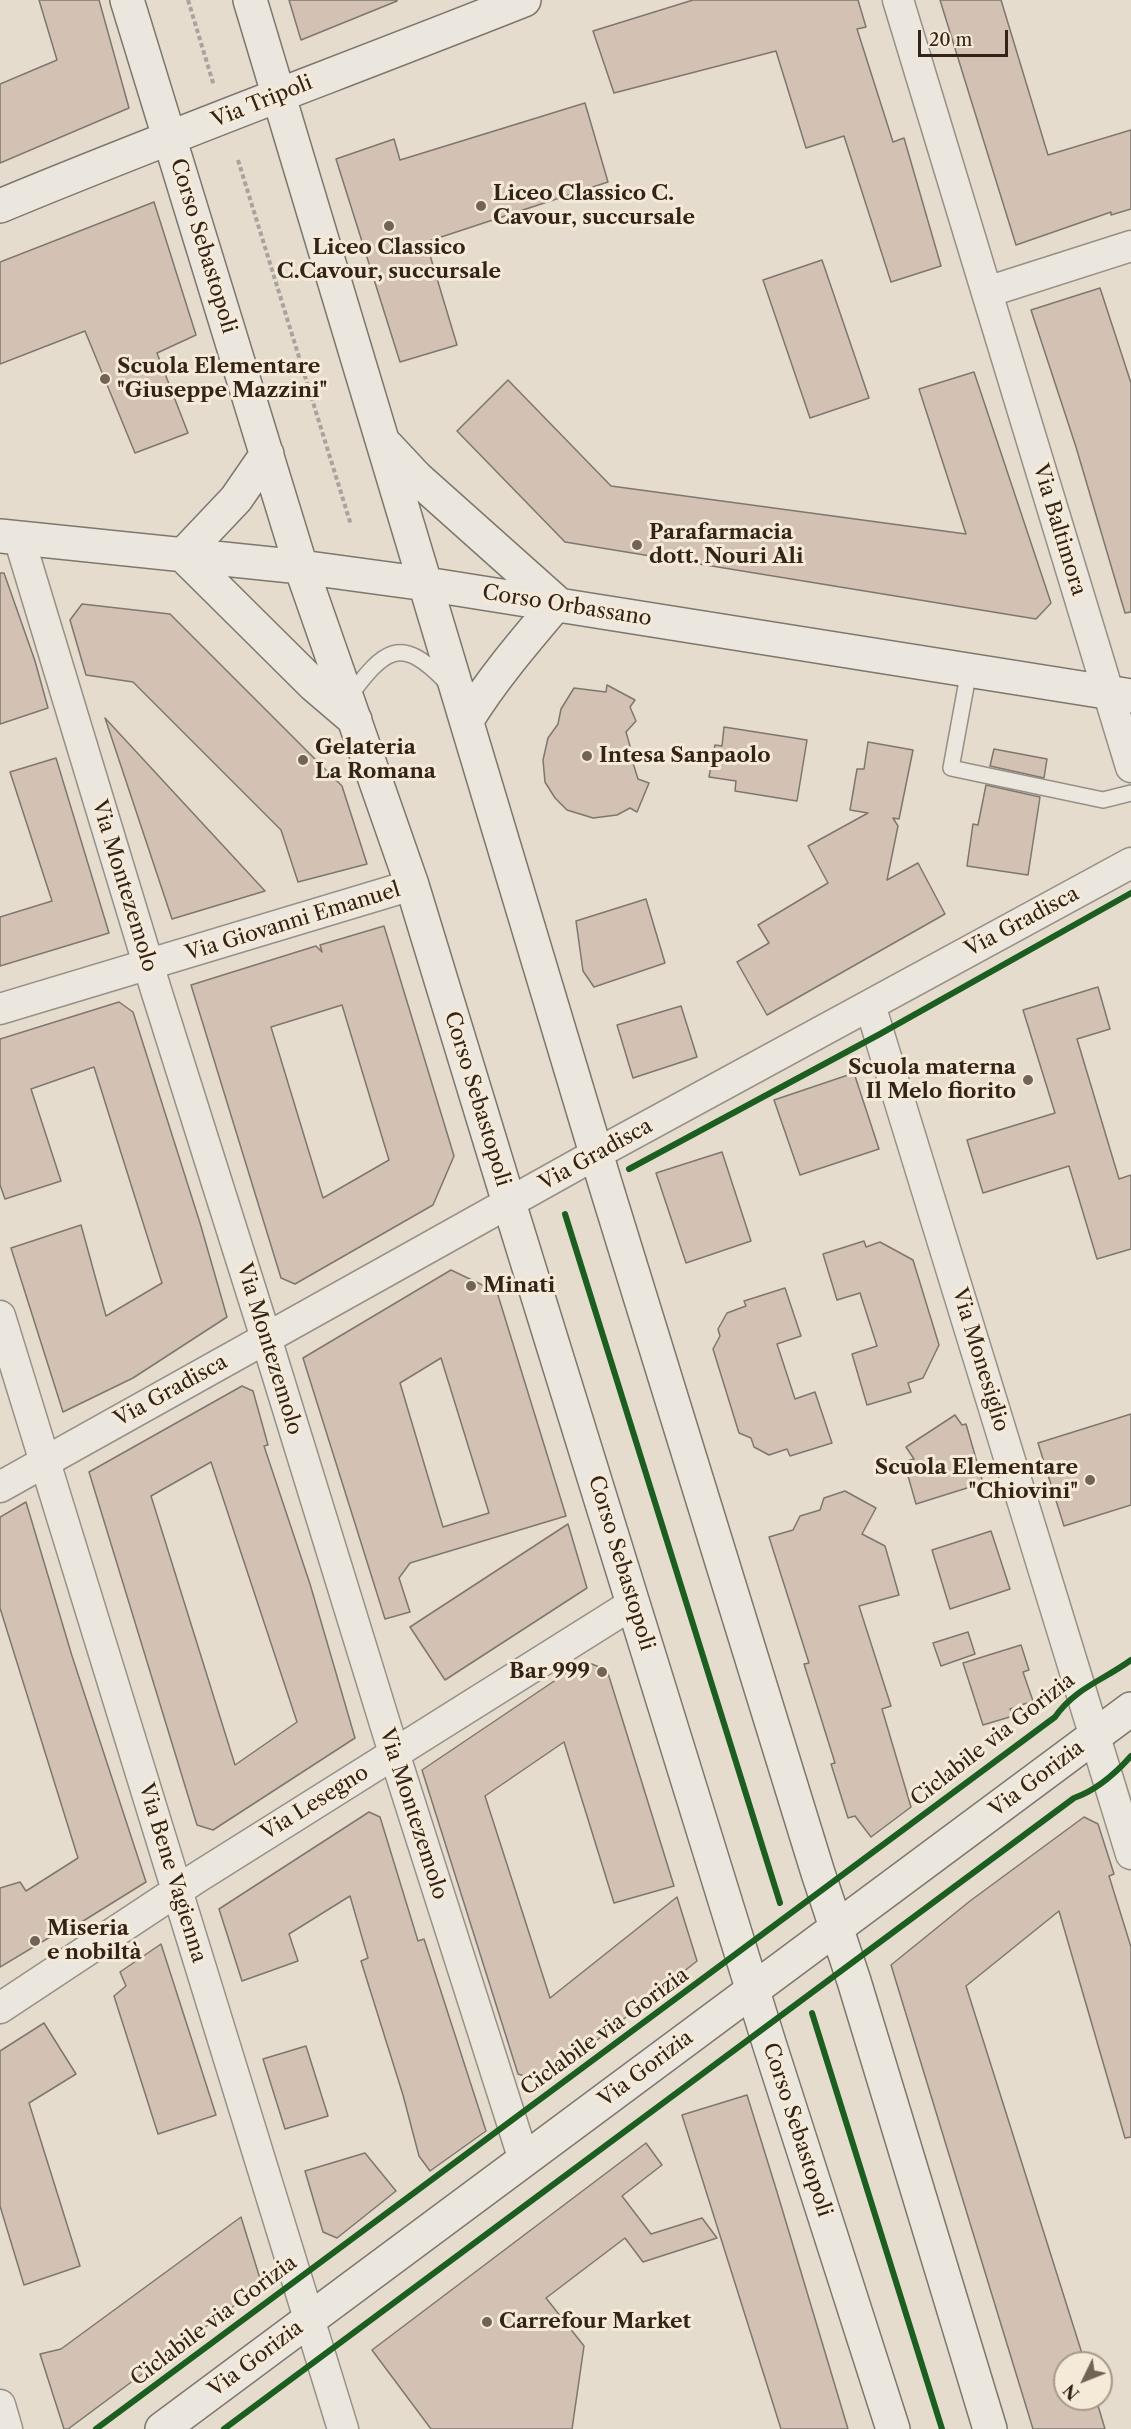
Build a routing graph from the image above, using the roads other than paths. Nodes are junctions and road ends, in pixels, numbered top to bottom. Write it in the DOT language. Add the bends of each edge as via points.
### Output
graph roads {
  1 [pos="127,0"];
  2 [pos="250,0"];
  3 [pos="525,0"];
  4 [pos="898,0"];
  5 [pos="279,96"];
  6 [pos="170,138"];
  7 [pos="0,206"];
  8 [pos="1131,246"];
  9 [pos="987,292"];
  10 [pos="383,443"];
  11 [pos="267,454"];
  12 [pos="9,537"];
  13 [pos="183,555"];
  14 [pos="301,567"];
  15 [pos="426,584"];
  16 [pos="557,603"];
  17 [pos="969,670"];
  18 [pos="1120,694"];
  19 [pos="463,708"];
  20 [pos="352,709"];
  21 [pos="1131,767"];
  22 [pos="1131,793"];
  23 [pos="1131,863"];
  24 [pos="412,885"];
  25 [pos="148,966"];
  26 [pos="870,1005"];
  27 [pos="0,1009"];
  28 [pos="596,1154"];
  29 [pos="508,1203"];
  30 [pos="0,1316"];
  31 [pos="266,1338"];
  32 [pos="46,1462"];
  33 [pos="0,1487"];
  34 [pos="634,1603"];
  35 [pos="1131,1709"];
  36 [pos="1095,1736"];
  37 [pos="394,1753"];
  38 [pos="1131,1854"];
  39 [pos="177,1891"];
  40 [pos="837,1928"];
  41 [pos="753,1990"];
  42 [pos="0,2008"];
  43 [pos="524,2160"];
  44 [pos="309,2320"];
  45 [pos="0,2405"];
  46 [pos="8,2429"];
  47 [pos="162,2429"];
  48 [pos="343,2429"];
  49 [pos="893,2429"];
  50 [pos="990,2429"];
  1 -- 6 [label="main road, Corso Sebastopoli"];
  2 -- 5 [label="main road"];
  3 -- 5 [label="main road, Via Tripoli"];
  4 -- 9 [label="street, Via Baltimora"];
  5 -- 6 [label="main road, Via Tripoli"];
  5 -- 10 [label="main road"];
  6 -- 7 [label="main road, Via Tripoli"];
  6 -- 11 [label="main road, Corso Sebastopoli"];
  8 -- 9 [label="street"];
  9 -- 18 [label="street, Via Baltimora"];
  10 -- 15 [label="main road"];
  10 -- 16 [label="main road" via="434,494"];
  11 -- 13 [label="main road" via="236,499"];
  11 -- 14 [label="main road, Corso Sebastopoli"];
  12 -- 13 [label="main road, Corso Orbassano"];
  12 -- 25 [label="street, Via Montezemolo"];
  13 -- 14 [label="main road, Corso Orbassano"];
  13 -- 20 [label="main road" via="314,685"];
  14 -- 15 [label="main road, Corso Orbassano"];
  14 -- 20 [label="main road, Corso Sebastopoli"];
  15 -- 16 [label="main road, Corso Orbassano"];
  15 -- 19 [label="main road"];
  16 -- 17 [label="main road, Corso Orbassano"];
  16 -- 19 [label="main road" via="485,690"];
  17 -- 18 [label="main road, Corso Orbassano"];
  17 -- 22 [label="lane" via="951,768 1103,800"];
  18 -- 21 [label="street, Via Baltimora"];
  19 -- 20 [label="lane" via="423,659 398,652 378,662"];
  19 -- 28 [label="main road"];
  20 -- 24 [label="main road, Corso Sebastopoli"];
  23 -- 26 [label="street, Via Gradisca"];
  24 -- 25 [label="street, Via Giovanni Emanuel"];
  24 -- 29 [label="main road, Corso Sebastopoli"];
  25 -- 27 [label="street, Via Giovanni Emanuel"];
  25 -- 31 [label="street, Via Montezemolo"];
  26 -- 28 [label="street, Via Gradisca"];
  26 -- 36 [label="street, Via Monesiglio"];
  28 -- 29 [label="street, Via Gradisca"];
  28 -- 40 [label="main road"];
  29 -- 31 [label="street, Via Gradisca"];
  29 -- 34 [label="main road, Corso Sebastopoli"];
  30 -- 32 [label="street, Via Bene Vagienna"];
  31 -- 32 [label="street, Via Gradisca"];
  31 -- 37 [label="street, Via Montezemolo"];
  32 -- 33 [label="street, Via Gradisca"];
  32 -- 39 [label="street, Via Bene Vagienna"];
  34 -- 37 [label="street, Via Lesegno"];
  34 -- 41 [label="main road, Corso Sebastopoli"];
  35 -- 36 [label="main road, Via Gorizia"];
  36 -- 38 [label="street, Via Monesiglio"];
  36 -- 40 [label="main road, Via Gorizia"];
  37 -- 39 [label="street, Via Lesegno"];
  37 -- 43 [label="street, Via Montezemolo"];
  39 -- 42 [label="street, Via Lesegno"];
  39 -- 44 [label="street, Via Bene Vagienna"];
  40 -- 41 [label="main road, Via Gorizia"];
  40 -- 50 [label="main road"];
  41 -- 43 [label="main road, Via Gorizia"];
  41 -- 49 [label="main road, Corso Sebastopoli"];
  43 -- 44 [label="main road, Via Gorizia"];
  44 -- 47 [label="main road, Via Gorizia"];
  44 -- 48 [label="street, Via Bene Vagienna"];
  45 -- 46 [label="street"];
}
